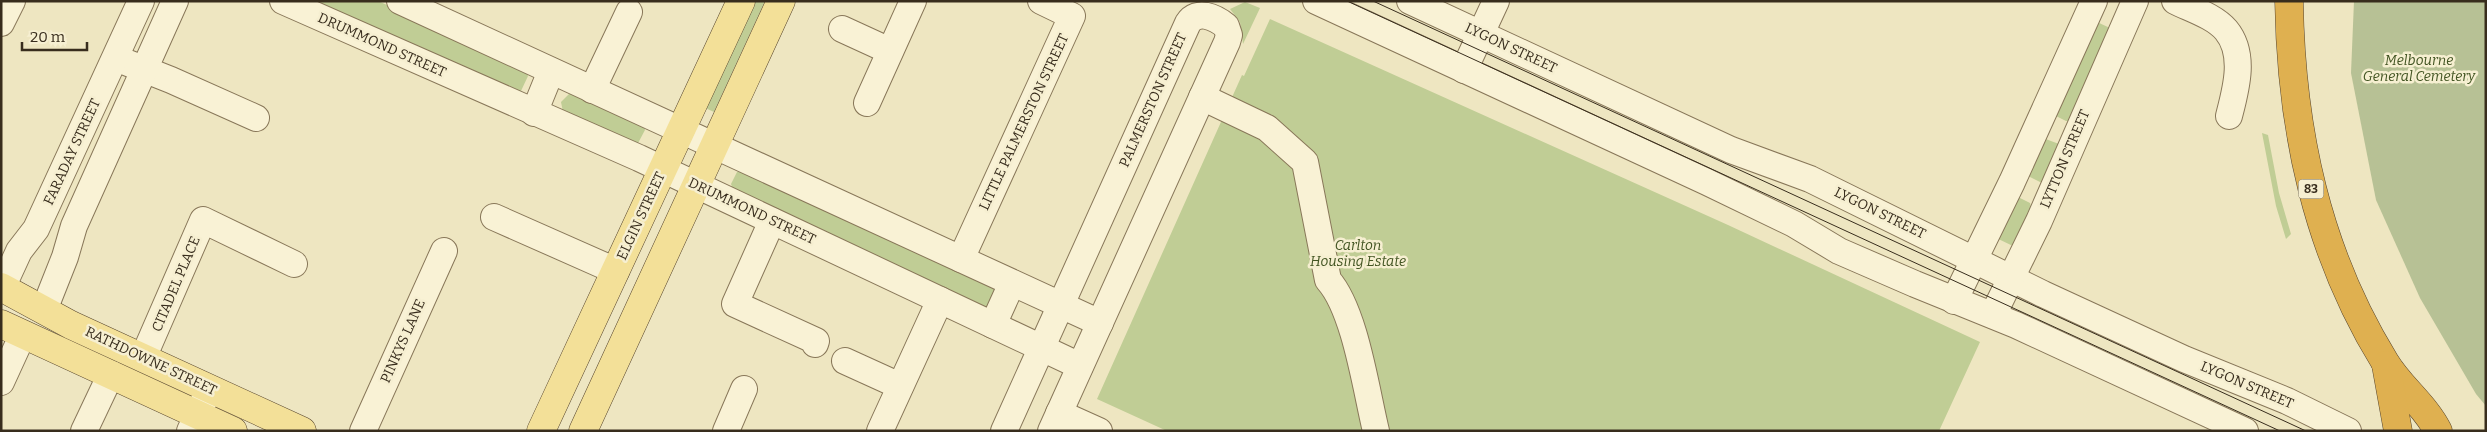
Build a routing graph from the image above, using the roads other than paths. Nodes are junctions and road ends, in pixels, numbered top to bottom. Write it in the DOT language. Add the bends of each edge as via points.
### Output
graph roads {
  1 [pos="12,1"];
  2 [pos="141,1"];
  3 [pos="175,1"];
  4 [pos="283,1"];
  5 [pos="400,1"];
  6 [pos="741,1"];
  7 [pos="781,1"];
  8 [pos="913,1"];
  9 [pos="1041,1"];
  10 [pos="1316,1"];
  11 [pos="1410,1"];
  12 [pos="1496,1"];
  13 [pos="2175,1"];
  14 [pos="2289,1"];
  15 [pos="2092,5"];
  16 [pos="629,12"];
  17 [pos="2129,12"];
  18 [pos="1,24"];
  19 [pos="842,29"];
  20 [pos="1481,34"];
  21 [pos="890,51"];
  22 [pos="116,58"];
  23 [pos="143,70"];
  24 [pos="1464,70"];
  25 [pos="551,71"];
  26 [pos="592,90"];
  27 [pos="1202,97"];
  28 [pos="867,103"];
  29 [pos="534,113"];
  30 [pos="2228,116"];
  31 [pos="256,118"];
  32 [pos="2040,122"];
  33 [pos="680,130"];
  34 [pos="2074,138"];
  35 [pos="715,145"];
  36 [pos="662,170"];
  37 [pos="2012,182"];
  38 [pos="696,185"];
  39 [pos="2048,198"];
  40 [pos="494,217"];
  41 [pos="772,221"];
  42 [pos="69,238"];
  43 [pos="25,244"];
  44 [pos="444,251"];
  45 [pos="961,259"];
  46 [pos="1976,260"];
  47 [pos="294,264"];
  48 [pos="616,271"];
  49 [pos="2010,278"];
  50 [pos="1012,283"];
  51 [pos="650,285"];
  52 [pos="2,287"];
  53 [pos="940,300"];
  54 [pos="1954,301"];
  55 [pos="1061,305"];
  56 [pos="44,310"];
  57 [pos="1993,315"];
  58 [pos="1100,323"];
  59 [pos="993,325"];
  60 [pos="12,329"];
  61 [pos="815,344"];
  62 [pos="1042,347"];
  63 [pos="143,358"];
  64 [pos="845,361"];
  65 [pos="2386,364"];
  66 [pos="1080,366"];
  67 [pos="570,370"];
  68 [pos="110,374"];
  69 [pos="1,382"];
  70 [pos="604,385"];
  71 [pos="900,386"];
  72 [pos="210,389"];
  73 [pos="744,390"];
  74 [pos="546,421"];
  75 [pos="1055,422"];
  76 [pos="194,423"];
  77 [pos="2219,425"];
  78 [pos="2440,428"];
  79 [pos="583,429"];
  80 [pos="84,431"];
  81 [pos="233,431"];
  82 [pos="302,431"];
  83 [pos="363,431"];
  84 [pos="726,431"];
  85 [pos="880,431"];
  86 [pos="1004,431"];
  87 [pos="1099,431"];
  88 [pos="1376,431"];
  89 [pos="2348,431"];
  90 [pos="2398,431"];
  1 -- 18 [label="street"];
  2 -- 22 [label="street, FARADAY STREET"];
  3 -- 23 [label="street"];
  4 -- 29 [label="street, DRUMMOND STREET"];
  5 -- 25 [label="street"];
  6 -- 33 [label="main road, ELGIN STREET"];
  7 -- 35 [label="main road"];
  8 -- 21 [label="street"];
  9 -- 45 [label="street, LITTLE PALMERSTON STREET" via="1072,16"];
  10 -- 24 [label="street"];
  11 -- 20 [label="street, LYGON STREET"];
  12 -- 20 [label="street"];
  13 -- 30 [label="street" via="2220,25 2235,45 2237,82"];
  14 -- 65 [label="highway, 83" via="2290,58 2310,184 2334,259"];
  15 -- 17 [label="street"];
  15 -- 32 [label="street"];
  16 -- 26 [label="street"];
  17 -- 34 [label="street, LYTTON STREET"];
  19 -- 21 [label="street"];
  20 -- 24 [label="street"];
  20 -- 46 [label="street, LYGON STREET" via="1731,150 1818,183"];
  21 -- 28 [label="street"];
  22 -- 23 [label="street"];
  22 -- 43 [label="street, FARADAY STREET" via="36,228"];
  23 -- 31 [label="street"];
  23 -- 42 [label="street"];
  24 -- 54 [label="street" via="1775,214 1847,254"];
  25 -- 26 [label="street"];
  25 -- 29 [label="street"];
  26 -- 33 [label="street"];
  27 -- 55 [label="street, PALMERSTON STREET" via="1229,35 1222,23 1200,15 1188,23"];
  27 -- 58 [label="street, PALMERSTON STREET"];
  27 -- 88 [label="street" via="1267,128 1305,162 1328,280 1337,289 1355,340"];
  29 -- 36 [label="street, DRUMMOND STREET"];
  32 -- 34 [label="street"];
  32 -- 37 [label="street"];
  33 -- 35 [label="street"];
  33 -- 36 [label="main road, ELGIN STREET"];
  34 -- 39 [label="street, LYTTON STREET"];
  35 -- 38 [label="main road"];
  35 -- 45 [label="street"];
  36 -- 38 [label="street, DRUMMOND STREET"];
  36 -- 48 [label="main road, ELGIN STREET"];
  37 -- 39 [label="street"];
  37 -- 46 [label="street"];
  38 -- 41 [label="street, DRUMMOND STREET"];
  38 -- 51 [label="main road"];
  39 -- 49 [label="street, LYTTON STREET"];
  40 -- 48 [label="street"];
  41 -- 53 [label="street, DRUMMOND STREET"];
  41 -- 61 [label="street" via="735,304 816,341"];
  42 -- 43 [label="street" via="50,255"];
  42 -- 56 [label="street"];
  43 -- 52 [label="street, FARADAY STREET"];
  44 -- 83 [label="street, PINKYS LANE"];
  45 -- 50 [label="street"];
  46 -- 49 [label="street, LYGON STREET"];
  46 -- 54 [label="street"];
  47 -- 63 [label="street, CITADEL PLACE" via="203,220"];
  48 -- 51 [label="main road"];
  48 -- 67 [label="main road, ELGIN STREET"];
  49 -- 57 [label="street, LYTTON STREET"];
  49 -- 89 [label="street, LYGON STREET"];
  50 -- 55 [label="street"];
  50 -- 59 [label="street"];
  51 -- 70 [label="main road"];
  52 -- 56 [label="main road, RATHDOWNE STREET"];
  52 -- 60 [label="main road"];
  53 -- 59 [label="street, DRUMMOND STREET"];
  53 -- 71 [label="street"];
  54 -- 57 [label="street"];
  55 -- 58 [label="street"];
  55 -- 62 [label="street, PALMERSTON STREET"];
  56 -- 63 [label="main road, RATHDOWNE STREET"];
  57 -- 77 [label="street"];
  58 -- 66 [label="street, PALMERSTON STREET"];
  59 -- 62 [label="street, DRUMMOND STREET"];
  60 -- 68 [label="main road, RATHDOWNE STREET"];
  60 -- 69 [label="street"];
  62 -- 66 [label="street, DRUMMOND STREET"];
  62 -- 86 [label="street, PALMERSTON STREET"];
  63 -- 72 [label="main road, RATHDOWNE STREET"];
  64 -- 71 [label="street"];
  65 -- 78 [label="highway, 83"];
  65 -- 90 [label="highway, 83"];
  66 -- 75 [label="street, PALMERSTON STREET"];
  67 -- 70 [label="main road"];
  67 -- 74 [label="main road, ELGIN STREET"];
  68 -- 76 [label="main road, RATHDOWNE STREET"];
  68 -- 80 [label="street"];
  70 -- 79 [label="main road"];
  71 -- 85 [label="street"];
  72 -- 76 [label="street"];
  72 -- 82 [label="main road, RATHDOWNE STREET"];
  73 -- 84 [label="street"];
  74 -- 79 [label="main road"];
  75 -- 87 [label="street"];
  76 -- 81 [label="main road, RATHDOWNE STREET"];
}
